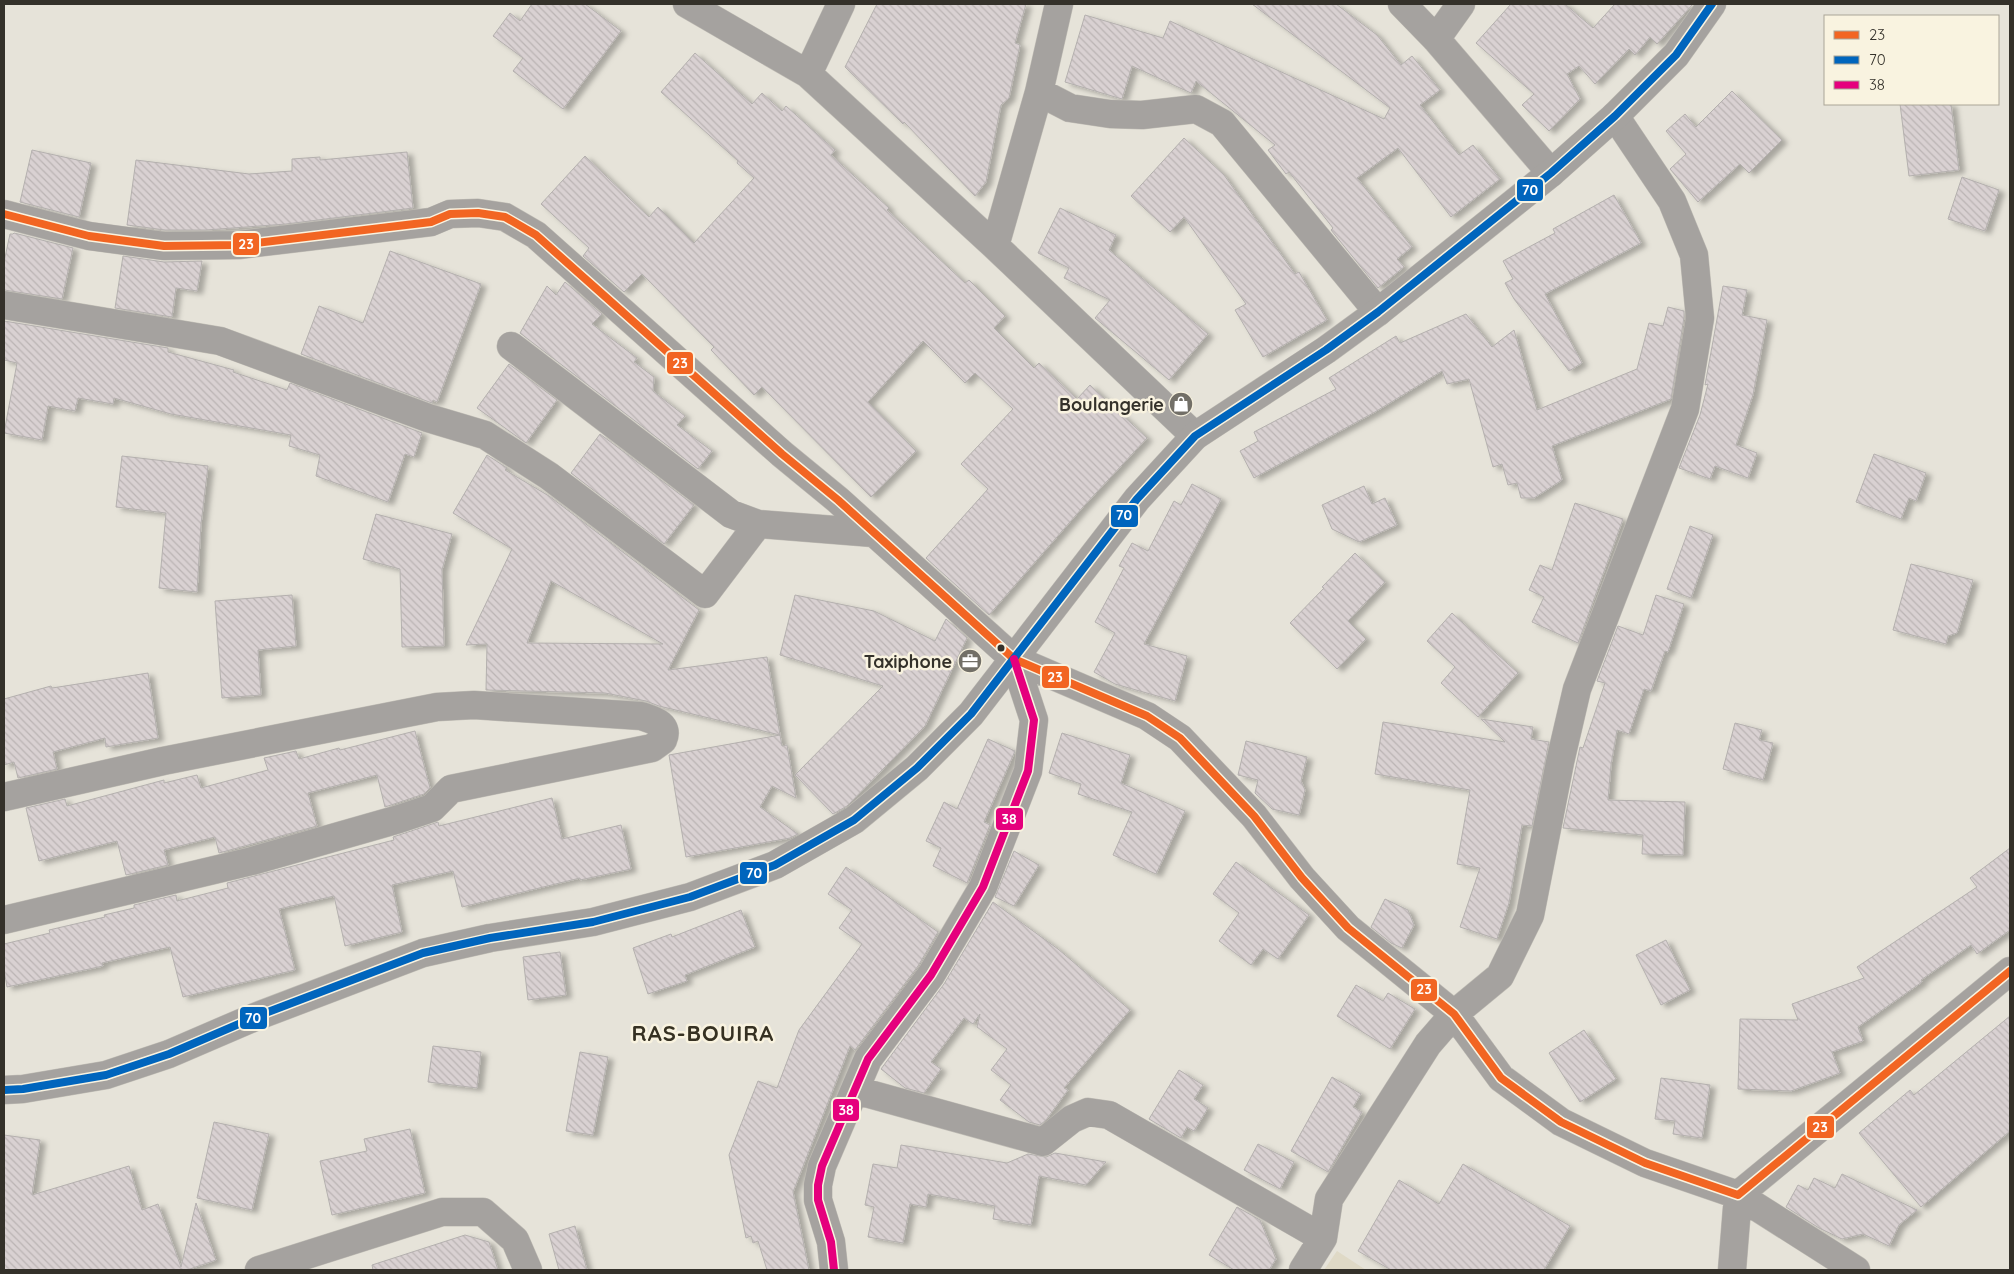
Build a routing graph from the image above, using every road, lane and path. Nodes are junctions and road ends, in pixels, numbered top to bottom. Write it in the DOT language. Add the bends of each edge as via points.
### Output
graph roads {
  1 [pos="686,4"];
  2 [pos="841,4"];
  3 [pos="1059,4"];
  4 [pos="1402,4"];
  5 [pos="1461,4"];
  6 [pos="1712,4"];
  7 [pos="1436,39"];
  8 [pos="808,74"];
  9 [pos="1039,92"];
  10 [pos="1615,116"];
  11 [pos="1551,173"];
  12 [pos="4,214"];
  13 [pos="995,246"];
  14 [pos="4,305"];
  15 [pos="1378,312"];
  16 [pos="511,346"];
  17 [pos="1194,436"];
  18 [pos="758,524"];
  19 [pos="873,533"];
  20 [pos="1014,659"];
  21 [pos="4,797"];
  22 [pos="4,920"];
  23 [pos="2010,971"];
  24 [pos="1454,1014"];
  25 [pos="4,1090"];
  26 [pos="855,1090"];
  27 [pos="1738,1195"];
  28 [pos="1323,1238"];
  29 [pos="259,1270"];
  30 [pos="528,1270"];
  31 [pos="834,1270"];
  32 [pos="1303,1270"];
  33 [pos="1732,1270"];
  34 [pos="1856,1270"];
  1 -- 8 [label="street"];
  2 -- 8 [label="street"];
  3 -- 9 [label="street"];
  4 -- 7 [label="street"];
  5 -- 7 [label="street"];
  6 -- 10 [label="street" via="1676,55"];
  7 -- 11 [label="street"];
  8 -- 13 [label="street"];
  9 -- 13 [label="street"];
  9 -- 15 [label="street" via="1070,108 1142,115 1196,110 1222,123"];
  10 -- 11 [label="street"];
  10 -- 24 [label="street" via="1672,201 1694,255 1700,318 1685,409 1577,689 1530,915 1500,976"];
  11 -- 15 [label="street"];
  12 -- 19 [label="street" via="89,236 164,246 239,246 431,222 450,214 478,213 505,217 536,235"];
  13 -- 17 [label="street"];
  14 -- 18 [label="street" via="220,341 428,418 485,435 549,476 706,594"];
  15 -- 17 [label="street"];
  16 -- 18 [label="street" via="731,514"];
  17 -- 20 [label="street" via="1137,498"];
  18 -- 19 [label="street"];
  19 -- 20 [label="street"];
  20 -- 24 [label="street" via="1147,716 1180,738 1254,816 1302,878 1348,928"];
  20 -- 25 [label="street" via="971,714 917,768 854,820 775,865 690,897 593,922 423,952 169,1054 106,1074"];
  20 -- 26 [label="street" via="1034,720 1028,771 983,887 931,975 868,1059"];
  21 -- 22 [label="street" via="162,761 436,706 474,705 641,716 662,724 665,732 663,740 652,748 451,789 432,808 252,862"];
  23 -- 27 [label="street"];
  24 -- 27 [label="street" via="1501,1078 1561,1122 1645,1163"];
  24 -- 28 [label="street" via="1428,1044 1329,1199"];
  26 -- 28 [label="street" via="1042,1142 1072,1119 1088,1112 1109,1115"];
  26 -- 31 [label="street" via="822,1166 818,1185 818,1200 831,1242"];
  27 -- 33 [label="street"];
  27 -- 34 [label="street"];
  28 -- 32 [label="street"];
  29 -- 30 [label="street" via="442,1212 483,1212 515,1240"];
}
